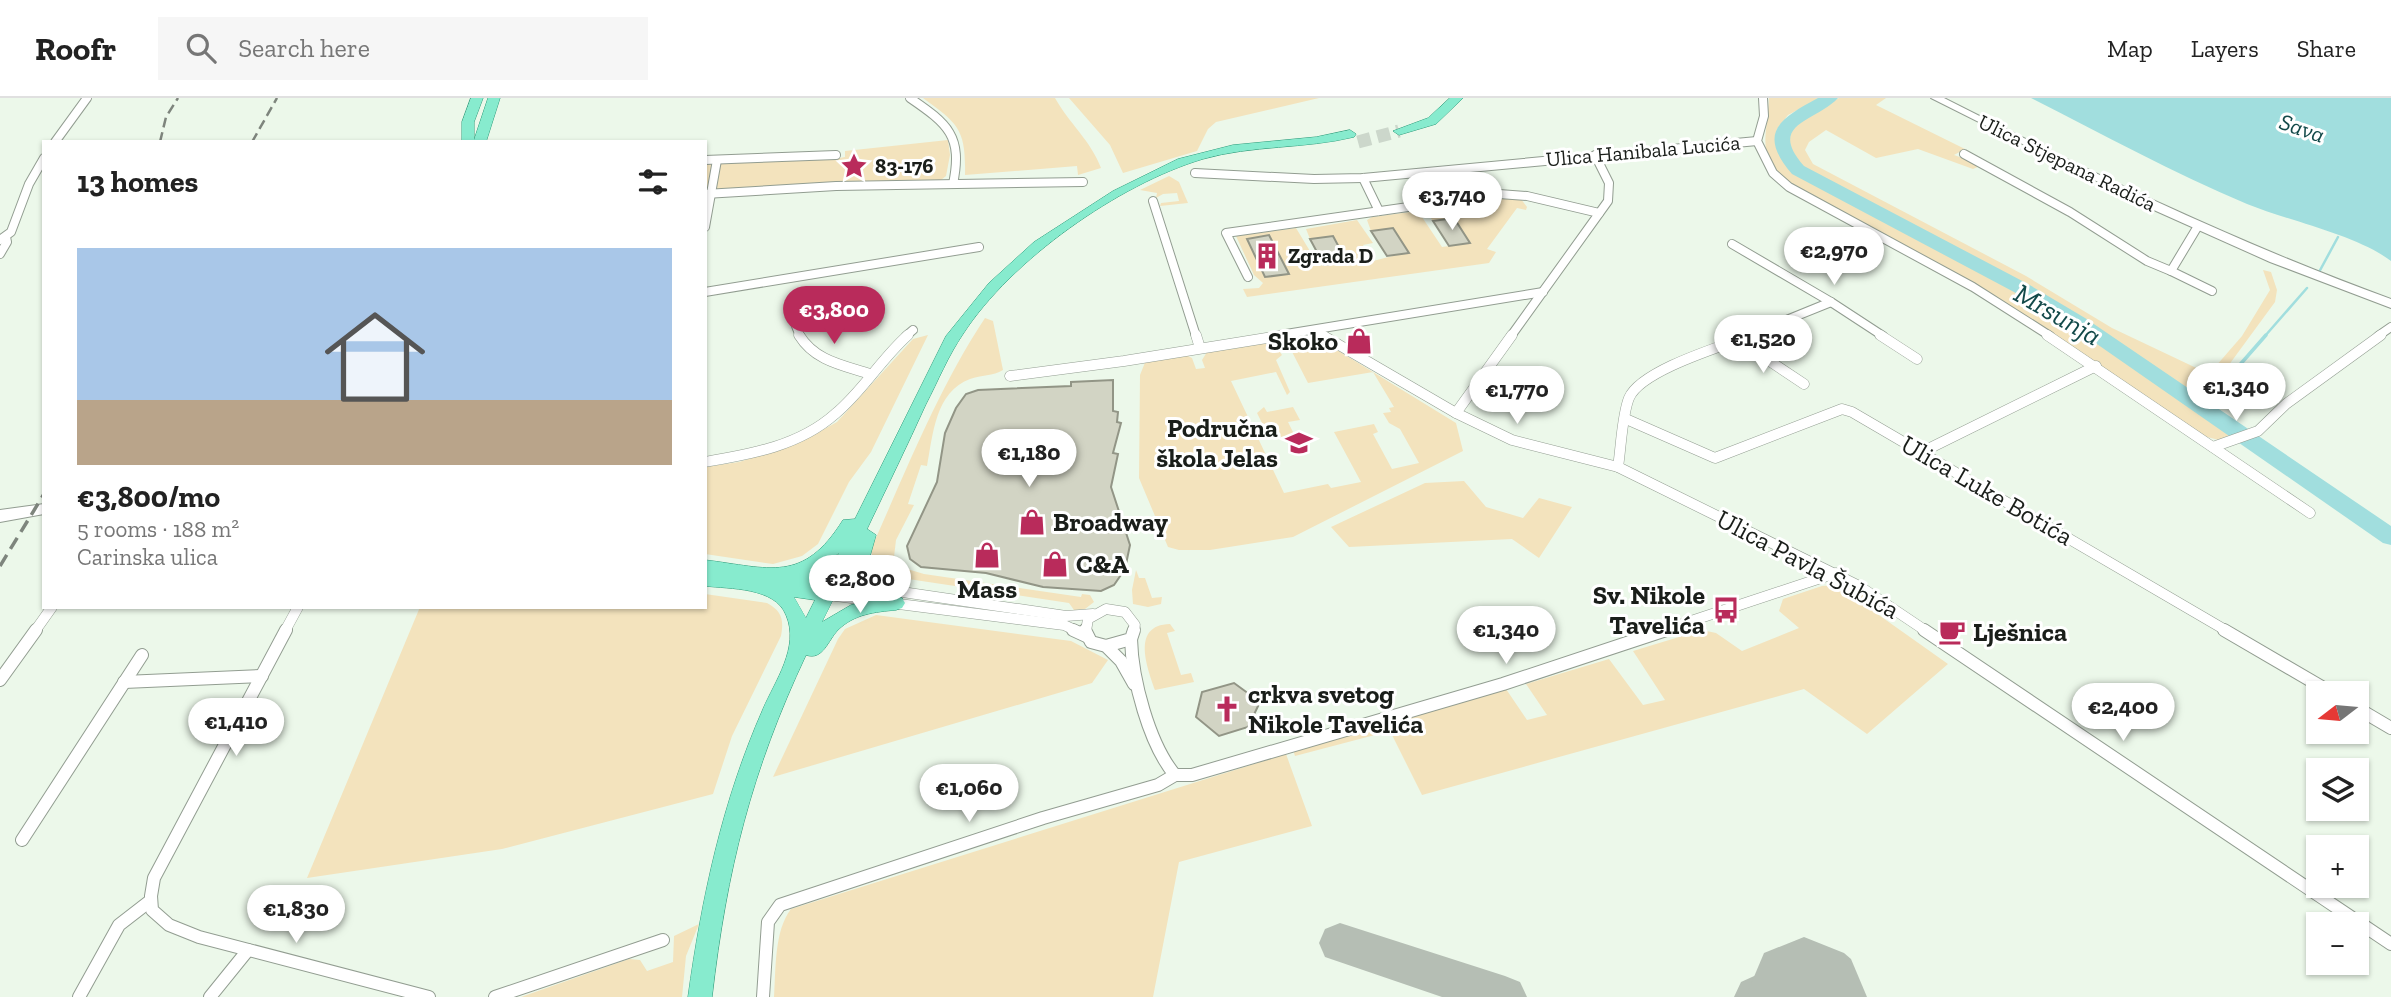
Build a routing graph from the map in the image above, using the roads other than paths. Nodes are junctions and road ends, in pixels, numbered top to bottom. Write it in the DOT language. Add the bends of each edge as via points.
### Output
graph roads {
  1 [pos="87,98"];
  2 [pos="477,98"];
  3 [pos="494,98"];
  4 [pos="910,98"];
  5 [pos="1450,98"];
  6 [pos="1457,98"];
  7 [pos="1763,98"];
  8 [pos="1936,98"];
  9 [pos="1354,138"];
  10 [pos="56,140"];
  11 [pos="468,140"];
  12 [pos="481,140"];
  13 [pos="1757,141"];
  14 [pos="1964,154"];
  15 [pos="836,155"];
  16 [pos="1595,155"];
  17 [pos="707,160"];
  18 [pos="717,160"];
  19 [pos="42,161"];
  20 [pos="1195,173"];
  21 [pos="1363,178"];
  22 [pos="1083,182"];
  23 [pos="953,184"];
  24 [pos="708,194"];
  25 [pos="1153,201"];
  26 [pos="1379,211"];
  27 [pos="1599,213"];
  28 [pos="2198,226"];
  29 [pos="5,239"];
  30 [pos="1732,244"];
  31 [pos="979,247"];
  32 [pos="0,254"];
  33 [pos="2171,271"];
  34 [pos="1248,278"];
  35 [pos="2212,291"];
  36 [pos="707,292"];
  37 [pos="1543,292"];
  38 [pos="1830,302"];
  39 [pos="2391,304"];
  40 [pos="793,321"];
  41 [pos="2391,327"];
  42 [pos="913,330"];
  43 [pos="1316,331"];
  44 [pos="1738,340"];
  45 [pos="1200,348"];
  46 [pos="1917,359"];
  47 [pos="2096,366"];
  48 [pos="870,374"];
  49 [pos="1010,376"];
  50 [pos="1804,384"];
  51 [pos="1456,413"];
  52 [pos="1626,419"];
  53 [pos="2219,445"];
  54 [pos="1922,452"];
  55 [pos="707,462"];
  56 [pos="1618,467"];
  57 [pos="868,508"];
  58 [pos="42,509"];
  59 [pos="2310,513"];
  60 [pos="0,516"];
  61 [pos="707,567"];
  62 [pos="1836,573"];
  63 [pos="780,575"];
  64 [pos="707,579"];
  65 [pos="752,585"];
  66 [pos="831,588"];
  67 [pos="895,597"];
  68 [pos="51,609"];
  69 [pos="297,609"];
  70 [pos="1093,614"];
  71 [pos="1086,636"];
  72 [pos="1131,639"];
  73 [pos="1108,648"];
  74 [pos="142,655"];
  75 [pos="793,668"];
  76 [pos="262,676"];
  77 [pos="0,680"];
  78 [pos="2312,681"];
  79 [pos="124,682"];
  80 [pos="1141,696"];
  81 [pos="775,708"];
  82 [pos="2370,716"];
  83 [pos="2391,728"];
  84 [pos="1175,775"];
  85 [pos="22,839"];
  86 [pos="150,901"];
  87 [pos="663,940"];
  88 [pos="2391,944"];
  89 [pos="248,950"];
  90 [pos="79,997"];
  91 [pos="211,997"];
  92 [pos="429,997"];
  93 [pos="495,997"];
  94 [pos="700,997"];
  95 [pos="763,997"];
  1 -- 10 [label="street"];
  2 -- 11 [label="main road" via="468,122"];
  3 -- 12 [label="main road"];
  4 -- 23 [label="street" via="953,132 958,155"];
  5 -- 6 [label="main road" via="1395,127 1432,121"];
  7 -- 13 [label="street"];
  8 -- 28 [label="main road, Ulica Stjepana Radića"];
  9 -- 57 [label="main road" via="1316,151 1259,146 1214,152 1164,170 1086,212 1006,275 952,338"];
  13 -- 16 [label="street, Ulica Hanibala Lucića"];
  13 -- 47 [label="street" via="1773,173 1789,187 1945,271"];
  14 -- 33 [label="street, Ulica Stjepana Radića"];
  15 -- 18 [label="street"];
  16 -- 21 [label="street, Ulica Hanibala Lucića"];
  16 -- 27 [label="street" via="1611,194"];
  17 -- 18 [label="street"];
  18 -- 24 [label="street"];
  19 -- 29 [label="street"];
  20 -- 21 [label="street, Ulica Hanibala Lucića"];
  21 -- 26 [label="street"];
  22 -- 23 [label="street"];
  23 -- 24 [label="street"];
  25 -- 45 [label="street"];
  26 -- 27 [label="street" via="1513,194"];
  26 -- 34 [label="street" via="1226,233"];
  27 -- 37 [label="street"];
  28 -- 33 [label="street"];
  28 -- 39 [label="main road, Ulica Stjepana Radića"];
  29 -- 32 [label="street"];
  30 -- 38 [label="street"];
  31 -- 36 [label="street"];
  33 -- 35 [label="street, Ulica Stjepana Radića"];
  37 -- 43 [label="street"];
  37 -- 51 [label="street"];
  38 -- 44 [label="street"];
  38 -- 46 [label="street"];
  40 -- 48 [label="street" via="800,341 813,354"];
  41 -- 53 [label="street" via="2286,404 2258,431"];
  42 -- 48 [label="street"];
  43 -- 45 [label="street"];
  43 -- 51 [label="street, Ulica Pavla Šubića"];
  44 -- 50 [label="street"];
  44 -- 52 [label="street" via="1637,387 1629,398"];
  45 -- 49 [label="street"];
  47 -- 53 [label="street"];
  47 -- 54 [label="street"];
  48 -- 55 [label="street" via="836,414 807,433 762,451"];
  51 -- 56 [label="street, Ulica Pavla Šubića" via="1512,440"];
  52 -- 54 [label="street, Ulica Luke Botića" via="1715,458 1842,409"];
  52 -- 56 [label="street"];
  53 -- 59 [label="street"];
  54 -- 78 [label="street, Ulica Luke Botića"];
  56 -- 62 [label="street, Ulica Pavla Šubića"];
  57 -- 63 [label="main road" via="858,513 827,557"];
  57 -- 66 [label="main road"];
  57 -- 67 [label="main road" via="861,564"];
  58 -- 60 [label="main road"];
  61 -- 63 [label="main road"];
  62 -- 84 [label="street" via="1503,684 1192,775"];
  62 -- 88 [label="street, Ulica Pavla Šubića"];
  63 -- 66 [label="main road"];
  64 -- 65 [label="main road"];
  65 -- 66 [label="main road"];
  65 -- 75 [label="main road" via="782,596 797,613 799,635"];
  66 -- 67 [label="street"];
  66 -- 75 [label="main road"];
  67 -- 70 [label="street" via="1066,616"];
  67 -- 71 [label="street" via="1064,625"];
  67 -- 81 [label="main road" via="850,611 828,626"];
  68 -- 77 [label="street"];
  69 -- 76 [label="street"];
  70 -- 71 [label="street" via="1085,624"];
  70 -- 72 [label="street" via="1106,609 1125,612 1135,625"];
  71 -- 73 [label="street" via="1095,645"];
  72 -- 73 [label="street"];
  72 -- 80 [label="street"];
  73 -- 80 [label="street"];
  74 -- 79 [label="street"];
  75 -- 81 [label="main road"];
  76 -- 79 [label="street"];
  76 -- 86 [label="street" via="154,878"];
  79 -- 85 [label="street"];
  80 -- 84 [label="street" via="1165,763"];
  81 -- 94 [label="main road" via="745,778 727,840"];
  82 -- 83 [label="street"];
  84 -- 95 [label="street" via="1158,785 780,905 768,922"];
  86 -- 89 [label="street" via="153,914 168,927"];
  86 -- 90 [label="street" via="119,925"];
  87 -- 93 [label="street"];
  89 -- 91 [label="street"];
  89 -- 92 [label="street"];
}
